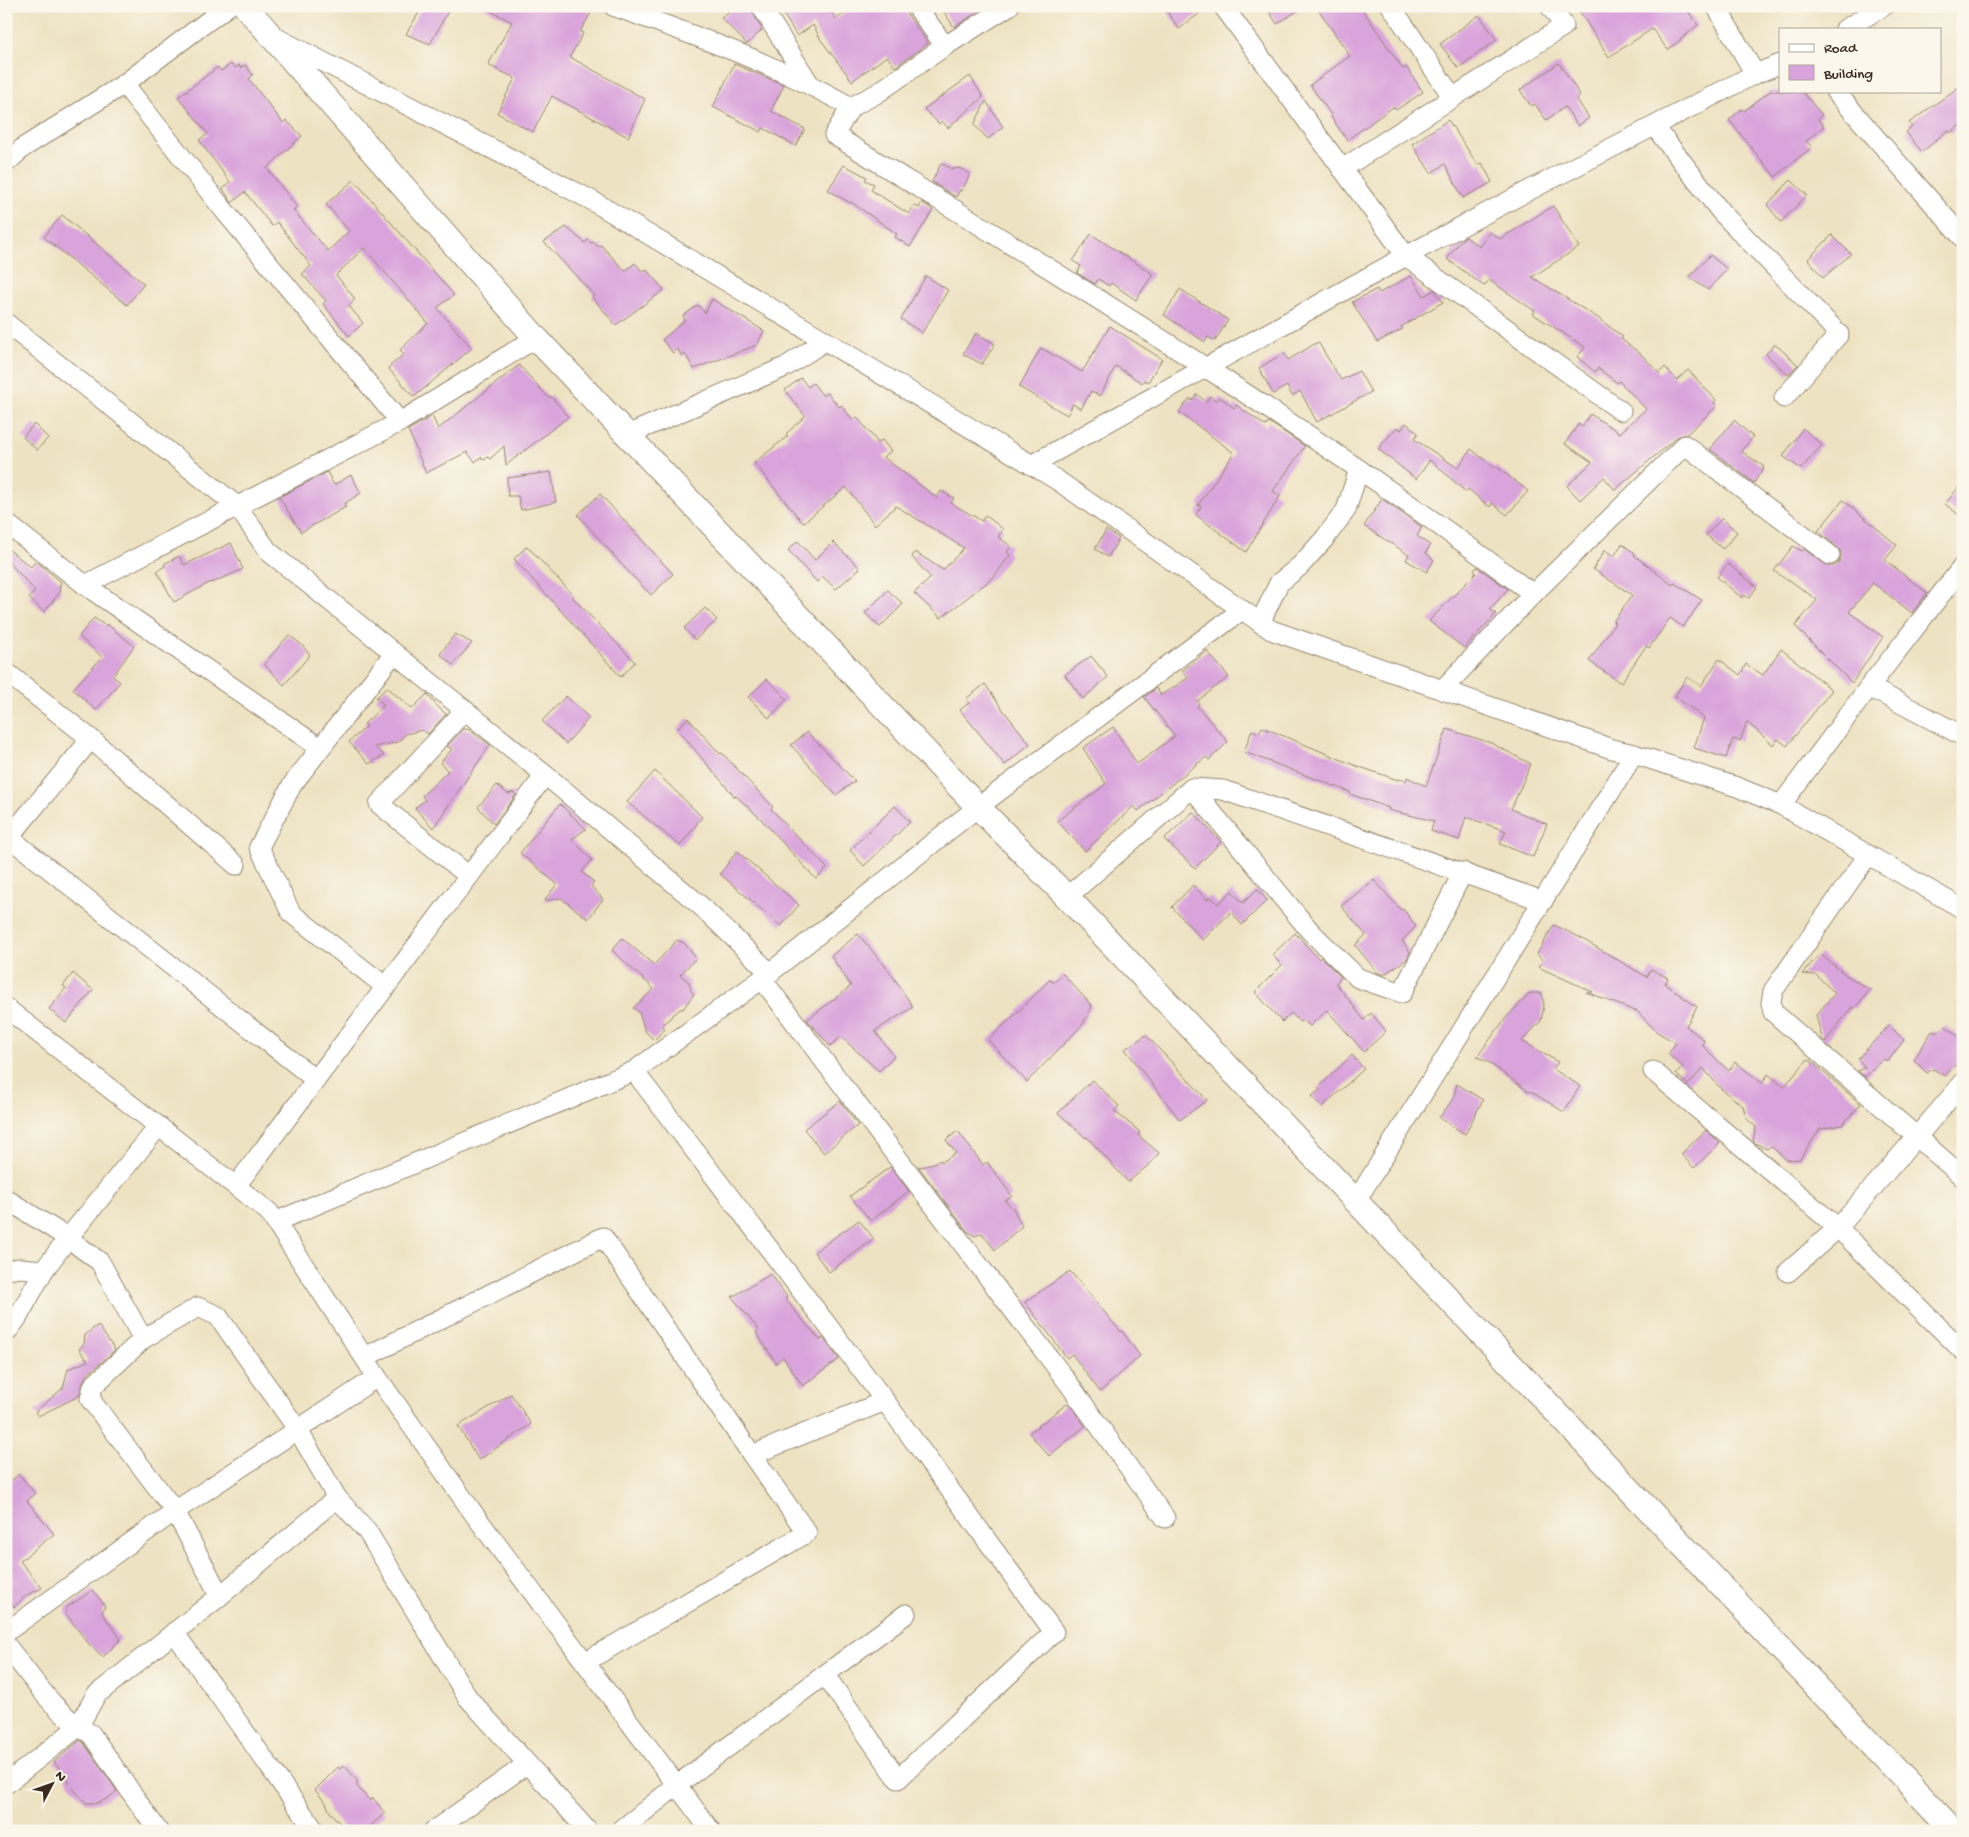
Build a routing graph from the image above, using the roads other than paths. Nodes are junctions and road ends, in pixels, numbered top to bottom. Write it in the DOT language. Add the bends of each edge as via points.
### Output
graph roads {
  1 [pos="228,6"];
  2 [pos="245,6"];
  3 [pos="613,6"];
  4 [pos="761,6"];
  5 [pos="916,6"];
  6 [pos="1009,6"];
  7 [pos="1223,6"];
  8 [pos="1391,6"];
  9 [pos="1550,6"];
  10 [pos="1716,6"];
  11 [pos="1884,6"];
  12 [pos="1847,28"];
  13 [pos="265,32"];
  14 [pos="945,46"];
  15 [pos="1779,64"];
  16 [pos="1755,74"];
  17 [pos="809,83"];
  18 [pos="124,84"];
  19 [pos="1835,92"];
  20 [pos="1453,98"];
  21 [pos="851,107"];
  22 [pos="1655,127"];
  23 [pos="6,163"];
  24 [pos="1342,169"];
  25 [pos="1963,238"];
  26 [pos="1406,256"];
  27 [pos="6,323"];
  28 [pos="536,338"];
  29 [pos="825,341"];
  30 [pos="1207,367"];
  31 [pos="1784,398"];
  32 [pos="1621,411"];
  33 [pos="400,422"];
  34 [pos="627,435"];
  35 [pos="1031,465"];
  36 [pos="1359,469"];
  37 [pos="237,506"];
  38 [pos="6,523"];
  39 [pos="1830,555"];
  40 [pos="1963,566"];
  41 [pos="85,585"];
  42 [pos="1534,594"];
  43 [pos="1242,610"];
  44 [pos="1260,623"];
  45 [pos="394,653"];
  46 [pos="6,672"];
  47 [pos="1868,687"];
  48 [pos="1442,690"];
  49 [pos="465,710"];
  50 [pos="1963,736"];
  51 [pos="91,739"];
  52 [pos="320,748"];
  53 [pos="1634,754"];
  54 [pos="545,775"];
  55 [pos="1192,788"];
  56 [pos="1781,805"];
  57 [pos="978,807"];
  58 [pos="7,838"];
  59 [pos="1868,855"];
  60 [pos="236,865"];
  61 [pos="1463,872"];
  62 [pos="469,876"];
  63 [pos="1067,896"];
  64 [pos="1543,901"];
  65 [pos="1963,909"];
  66 [pos="766,976"];
  67 [pos="386,987"];
  68 [pos="6,1008"];
  69 [pos="1653,1070"];
  70 [pos="634,1071"];
  71 [pos="316,1080"];
  72 [pos="1963,1083"];
  73 [pos="159,1126"];
  74 [pos="1916,1136"];
  75 [pos="1963,1177"];
  76 [pos="236,1186"];
  77 [pos="6,1199"];
  78 [pos="1356,1201"];
  79 [pos="275,1222"];
  80 [pos="1838,1228"];
  81 [pos="68,1238"];
  82 [pos="6,1270"];
  83 [pos="44,1270"];
  84 [pos="1788,1272"];
  85 [pos="6,1333"];
  86 [pos="143,1339"];
  87 [pos="1963,1350"];
  88 [pos="364,1357"];
  89 [pos="377,1377"];
  90 [pos="885,1401"];
  91 [pos="298,1430"];
  92 [pos="752,1455"];
  93 [pos="337,1498"];
  94 [pos="175,1511"];
  95 [pos="1165,1518"];
  96 [pos="220,1596"];
  97 [pos="906,1614"];
  98 [pos="6,1632"];
  99 [pos="174,1632"];
  100 [pos="6,1645"];
  101 [pos="585,1662"];
  102 [pos="825,1675"];
  103 [pos="78,1727"];
  104 [pos="526,1764"];
  105 [pos="6,1784"];
  106 [pos="677,1785"];
  107 [pos="158,1831"];
  108 [pos="315,1831"];
  109 [pos="433,1831"];
  110 [pos="588,1831"];
  111 [pos="620,1831"];
  112 [pos="711,1831"];
  113 [pos="1954,1831"];
  1 -- 18 [label="street"];
  2 -- 13 [label="main road"];
  3 -- 17 [label="street"];
  4 -- 17 [label="street"];
  5 -- 14 [label="street"];
  6 -- 14 [label="street"];
  7 -- 24 [label="street"];
  8 -- 20 [label="street"];
  9 -- 20 [label="street" via="1564,26"];
  10 -- 16 [label="street"];
  11 -- 12 [label="street"];
  13 -- 28 [label="main road"];
  13 -- 29 [label="street" via="591,200"];
  14 -- 21 [label="street" via="876,94"];
  15 -- 16 [label="street"];
  16 -- 22 [label="street"];
  17 -- 21 [label="street"];
  18 -- 23 [label="street" via="24,147"];
  18 -- 33 [label="street"];
  19 -- 25 [label="street"];
  20 -- 24 [label="street"];
  21 -- 30 [label="street" via="834,134"];
  22 -- 26 [label="street"];
  22 -- 31 [label="street" via="1721,212 1839,334"];
  24 -- 26 [label="street"];
  26 -- 30 [label="street"];
  26 -- 32 [label="street"];
  27 -- 37 [label="street"];
  28 -- 33 [label="street"];
  28 -- 34 [label="main road"];
  29 -- 34 [label="street" via="785,367"];
  29 -- 35 [label="street"];
  30 -- 35 [label="street"];
  30 -- 36 [label="street"];
  33 -- 37 [label="street"];
  34 -- 57 [label="main road"];
  35 -- 43 [label="street"];
  36 -- 42 [label="street"];
  36 -- 44 [label="street" via="1346,510 1300,566 1279,583"];
  37 -- 41 [label="street"];
  37 -- 45 [label="street" via="268,551"];
  38 -- 41 [label="street"];
  39 -- 42 [label="street" via="1685,445"];
  40 -- 47 [label="street"];
  41 -- 52 [label="street"];
  42 -- 48 [label="street"];
  43 -- 44 [label="street"];
  43 -- 57 [label="street"];
  44 -- 48 [label="street" via="1271,630"];
  45 -- 49 [label="street"];
  45 -- 52 [label="street"];
  46 -- 51 [label="street"];
  47 -- 50 [label="street"];
  47 -- 56 [label="street"];
  48 -- 53 [label="street"];
  49 -- 54 [label="street"];
  49 -- 62 [label="street" via="379,804"];
  51 -- 58 [label="street"];
  51 -- 60 [label="street"];
  52 -- 67 [label="street" via="292,785 259,847 291,913"];
  53 -- 56 [label="street"];
  53 -- 64 [label="street"];
  54 -- 62 [label="street"];
  54 -- 66 [label="street" via="702,907"];
  55 -- 61 [label="street" via="1223,790"];
  55 -- 61 [label="street" via="1310,931 1358,978 1402,993"];
  55 -- 63 [label="street"];
  56 -- 59 [label="street"];
  57 -- 63 [label="main road"];
  57 -- 66 [label="street"];
  58 -- 71 [label="street"];
  59 -- 65 [label="street"];
  59 -- 74 [label="street" via="1773,991 1771,1002 1773,1012"];
  61 -- 64 [label="street"];
  62 -- 67 [label="street"];
  63 -- 78 [label="main road"];
  64 -- 78 [label="street"];
  66 -- 70 [label="street"];
  66 -- 95 [label="street"];
  67 -- 71 [label="street"];
  68 -- 73 [label="street"];
  69 -- 80 [label="street"];
  70 -- 79 [label="street"];
  70 -- 90 [label="street"];
  71 -- 76 [label="street"];
  72 -- 74 [label="street"];
  73 -- 76 [label="street"];
  73 -- 81 [label="street"];
  74 -- 75 [label="street"];
  74 -- 80 [label="street"];
  76 -- 79 [label="street" via="269,1212"];
  77 -- 81 [label="street"];
  78 -- 113 [label="main road"];
  79 -- 88 [label="street"];
  80 -- 84 [label="street"];
  80 -- 87 [label="street"];
  81 -- 83 [label="street"];
  81 -- 86 [label="street" via="100,1262"];
  82 -- 83 [label="street"];
  83 -- 85 [label="street"];
  86 -- 91 [label="street" via="198,1307 218,1316"];
  86 -- 94 [label="street" via="93,1386 90,1399"];
  88 -- 89 [label="street"];
  88 -- 92 [label="street" via="603,1238"];
  89 -- 91 [label="street"];
  89 -- 101 [label="street"];
  90 -- 92 [label="street"];
  90 -- 102 [label="street" via="1054,1632 898,1780"];
  91 -- 93 [label="street"];
  91 -- 94 [label="street"];
  92 -- 101 [label="street" via="808,1533"];
  93 -- 96 [label="street"];
  93 -- 104 [label="street" via="368,1531 468,1698"];
  94 -- 96 [label="street"];
  94 -- 98 [label="street"];
  96 -- 99 [label="street"];
  97 -- 102 [label="street"];
  99 -- 103 [label="street" via="96,1695"];
  99 -- 108 [label="street"];
  100 -- 103 [label="street" via="59,1710"];
  101 -- 106 [label="street"];
  102 -- 106 [label="street"];
  103 -- 105 [label="street"];
  103 -- 107 [label="street" via="91,1734"];
  104 -- 109 [label="street"];
  104 -- 110 [label="street"];
  106 -- 111 [label="street"];
  106 -- 112 [label="street"];
}
